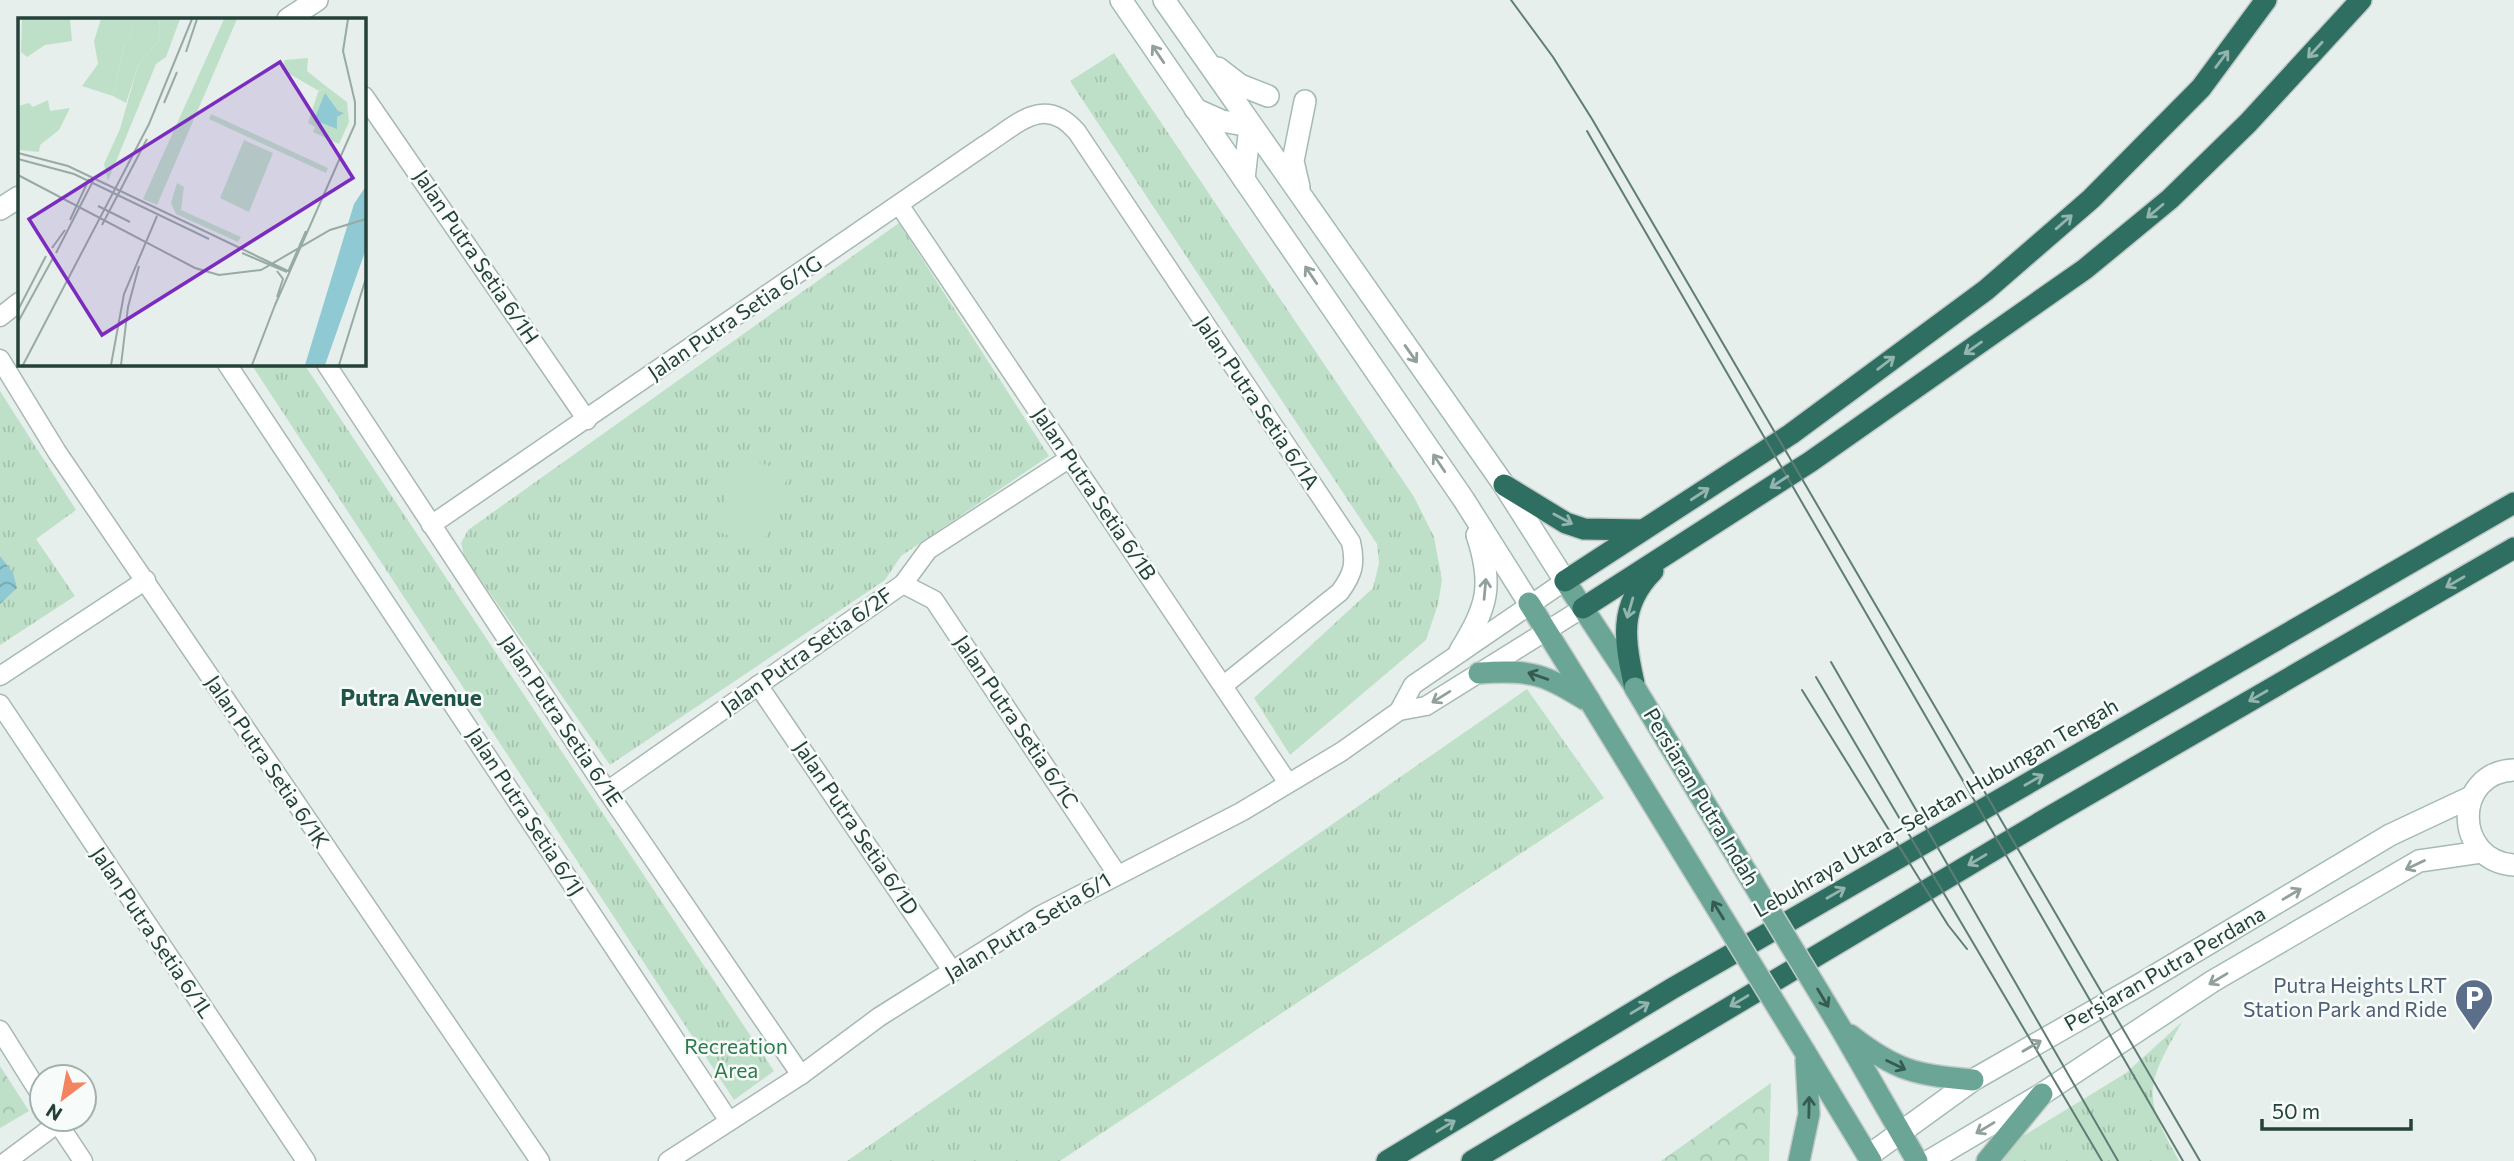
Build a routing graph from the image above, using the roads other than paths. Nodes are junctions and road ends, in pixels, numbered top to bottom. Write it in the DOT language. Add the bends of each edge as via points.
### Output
graph roads {
  1 [pos="317,0"];
  2 [pos="1121,0"];
  3 [pos="1164,0"];
  4 [pos="2266,0"];
  5 [pos="2361,0"];
  6 [pos="290,18"];
  7 [pos="1202,56"];
  8 [pos="1268,96"];
  9 [pos="366,99"];
  10 [pos="1305,101"];
  11 [pos="1195,108"];
  12 [pos="1039,112"];
  13 [pos="1250,126"];
  14 [pos="1244,179"];
  15 [pos="18,198"];
  16 [pos="1303,200"];
  17 [pos="900,206"];
  18 [pos="0,209"];
  19 [pos="18,303"];
  20 [pos="0,317"];
  21 [pos="0,359"];
  22 [pos="228,366"];
  23 [pos="327,366"];
  24 [pos="587,420"];
  25 [pos="1070,458"];
  26 [pos="1504,485"];
  27 [pos="1464,500"];
  28 [pos="2514,503"];
  29 [pos="431,525"];
  30 [pos="1642,530"];
  31 [pos="2514,548"];
  32 [pos="1669,554"];
  33 [pos="146,580"];
  34 [pos="1565,581"];
  35 [pos="903,584"];
  36 [pos="1529,603"];
  37 [pos="1583,608"];
  38 [pos="1546,631"];
  39 [pos="1460,651"];
  40 [pos="1479,673"];
  41 [pos="0,676"];
  42 [pos="758,685"];
  43 [pos="1224,685"];
  44 [pos="1635,688"];
  45 [pos="1591,703"];
  46 [pos="0,704"];
  47 [pos="1399,711"];
  48 [pos="2514,770"];
  49 [pos="1288,783"];
  50 [pos="607,791"];
  51 [pos="2471,797"];
  52 [pos="2481,852"];
  53 [pos="2514,865"];
  54 [pos="1117,874"];
  55 [pos="953,972"];
  56 [pos="1840,1027"];
  57 [pos="0,1030"];
  58 [pos="1805,1052"];
  59 [pos="28,1075"];
  60 [pos="801,1075"];
  61 [pos="1973,1080"];
  62 [pos="2042,1094"];
  63 [pos="729,1121"];
  64 [pos="1900,1132"];
  65 [pos="42,1133"];
  66 [pos="65,1133"];
  67 [pos="1866,1159"];
  68 [pos="7,1161"];
  69 [pos="83,1161"];
  70 [pos="306,1161"];
  71 [pos="540,1161"];
  72 [pos="668,1161"];
  73 [pos="1387,1161"];
  74 [pos="1472,1161"];
  75 [pos="1799,1161"];
  76 [pos="1917,1161"];
  77 [pos="1929,1161"];
  78 [pos="1987,1161"];
  1 -- 6 [label="main road"];
  11 -- 2 [label="main road, one-way"];
  3 -- 7 [label="main road"];
  30 -- 4 [label="highway, one-way" via="1791,434 1986,290 2091,199 2201,88"];
  5 -- 32 [label="highway, one-way" via="2248,123 2169,199 2085,269 1810,462"];
  7 -- 8 [label="main road" via="1240,85"];
  7 -- 13 [label="main road"];
  9 -- 24 [label="street, Jalan Putra Setia 6/1H"];
  10 -- 16 [label="main road" via="1293,160"];
  11 -- 13 [label="main road" via="1222,121"];
  11 -- 14 [label="main road"];
  12 -- 17 [label="street, Jalan Putra Setia 6/1G"];
  12 -- 43 [label="street, Jalan Putra Setia 6/1A" via="1067,121 1077,132 1351,542 1356,562 1339,592"];
  13 -- 14 [label="main road"];
  13 -- 16 [label="main road"];
  27 -- 14 [label="main road, one-way"];
  15 -- 18 [label="main road"];
  16 -- 26 [label="main road, one-way"];
  17 -- 24 [label="street, Jalan Putra Setia 6/1G"];
  17 -- 25 [label="street, Jalan Putra Setia 6/1B"];
  19 -- 20 [label="street"];
  21 -- 33 [label="street, Jalan Putra Setia 6/1K" via="57,452"];
  22 -- 63 [label="street, Jalan Putra Setia 6/1J"];
  23 -- 29 [label="street, Jalan Putra Setia 6/1E"];
  24 -- 29 [label="street, Jalan Putra Setia 6/1G"];
  25 -- 35 [label="street, Jalan Putra Setia 6/2F" via="928,551"];
  25 -- 43 [label="street, Jalan Putra Setia 6/1B"];
  26 -- 30 [label="highway, one-way" via="1584,529"];
  26 -- 34 [label="main road"];
  27 -- 36 [label="main road"];
  39 -- 27 [label="main road, one-way" via="1483,614 1487,566"];
  73 -- 28 [label="highway, Lebuhraya Utara–Selatan Hubungan Tengah, one-way" via="1673,988"];
  29 -- 50 [label="street, Jalan Putra Setia 6/1E"];
  30 -- 34 [label="highway"];
  31 -- 74 [label="highway, one-way"];
  32 -- 37 [label="highway"];
  32 -- 44 [label="highway, one-way" via="1638,586 1631,602 1626,635"];
  33 -- 41 [label="street"];
  33 -- 71 [label="street, Jalan Putra Setia 6/1K"];
  34 -- 36 [label="street"];
  34 -- 37 [label="main road, Persiaran Putra Indah"];
  35 -- 42 [label="street, Jalan Putra Setia 6/2F"];
  35 -- 54 [label="street, Jalan Putra Setia 6/1C" via="934,600"];
  36 -- 38 [label="main road, Persiaran Putra Indah"];
  36 -- 39 [label="street"];
  37 -- 38 [label="street"];
  37 -- 44 [label="main road, Persiaran Putra Indah"];
  38 -- 40 [label="street"];
  38 -- 45 [label="main road, Persiaran Putra Indah"];
  39 -- 47 [label="street" via="1413,685"];
  45 -- 40 [label="main road, one-way" via="1557,682 1522,670"];
  40 -- 47 [label="street, one-way" via="1426,706"];
  42 -- 50 [label="street, Jalan Putra Setia 6/2F"];
  42 -- 55 [label="street, Jalan Putra Setia 6/1D"];
  43 -- 49 [label="street, Jalan Putra Setia 6/1B"];
  44 -- 56 [label="main road, Persiaran Putra Indah, one-way, bridge"];
  58 -- 45 [label="main road, Persiaran Putra Indah, one-way, bridge"];
  46 -- 70 [label="street, Jalan Putra Setia 6/1L"];
  47 -- 49 [label="street, Jalan Putra Setia 6/1"];
  48 -- 51 [label="main road, Persiaran Putra Perdana" via="2485,779"];
  49 -- 54 [label="street, Jalan Putra Setia 6/1" via="1241,812"];
  50 -- 60 [label="street, Jalan Putra Setia 6/1E"];
  51 -- 52 [label="main road" via="2468,826"];
  61 -- 51 [label="main road, Persiaran Putra Perdana, one-way" via="2390,835"];
  52 -- 53 [label="main road"];
  52 -- 62 [label="main road, Persiaran Putra Perdana, one-way" via="2419,862 2213,981"];
  54 -- 55 [label="street, Jalan Putra Setia 6/1" via="1041,915"];
  55 -- 60 [label="street, Jalan Putra Setia 6/1" via="879,1017"];
  56 -- 61 [label="main road, one-way" via="1897,1067"];
  56 -- 64 [label="main road, Persiaran Putra Indah"];
  57 -- 59 [label="street"];
  58 -- 67 [label="main road, Persiaran Putra Indah"];
  75 -- 58 [label="main road, one-way" via="1810,1114"];
  60 -- 63 [label="street, Jalan Putra Setia 6/1"];
  61 -- 64 [label="main road, Persiaran Putra Perdana"];
  62 -- 77 [label="main road, Persiaran Putra Perdana, one-way"];
  62 -- 78 [label="main road"];
  63 -- 72 [label="street, Jalan Putra Setia 6/1"];
  64 -- 67 [label="main road, Persiaran Putra Perdana"];
  64 -- 76 [label="main road, Persiaran Putra Indah"];
  65 -- 68 [label="street"];
  66 -- 69 [label="street"];
}
